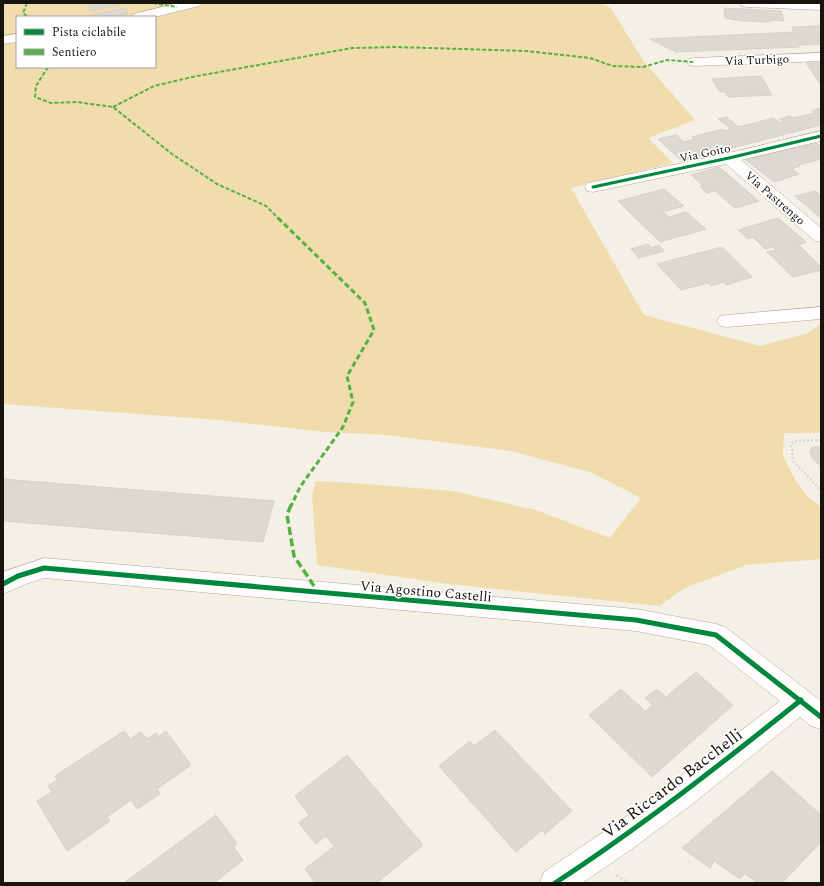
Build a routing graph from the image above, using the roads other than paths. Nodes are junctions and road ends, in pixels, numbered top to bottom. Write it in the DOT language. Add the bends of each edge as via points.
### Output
graph roads {
  1 [pos="194,3"];
  2 [pos="748,3"];
  3 [pos="821,6"];
  4 [pos="143,16"];
  5 [pos="16,38"];
  6 [pos="3,40"];
  7 [pos="821,57"];
  8 [pos="694,62"];
  9 [pos="821,136"];
  10 [pos="729,158"];
  11 [pos="593,187"];
  12 [pos="821,237"];
  13 [pos="821,313"];
  14 [pos="727,321"];
  15 [pos="3,584"];
  16 [pos="811,709"];
  17 [pos="555,883"];
  1 -- 4 [label="street"];
  2 -- 3 [label="street"];
  5 -- 6 [label="street"];
  7 -- 8 [label="street, Via Turbigo"];
  9 -- 10 [label="street, Via Goito"];
  10 -- 11 [label="street, Via Goito"];
  10 -- 12 [label="street, Via Pastrengo"];
  13 -- 14 [label="street"];
  15 -- 16 [label="street, Via Agostino Castelli" via="44,568 636,620 716,635"];
  16 -- 17 [label="street, Via Riccardo Bacchelli" via="679,795 594,858"];
}
